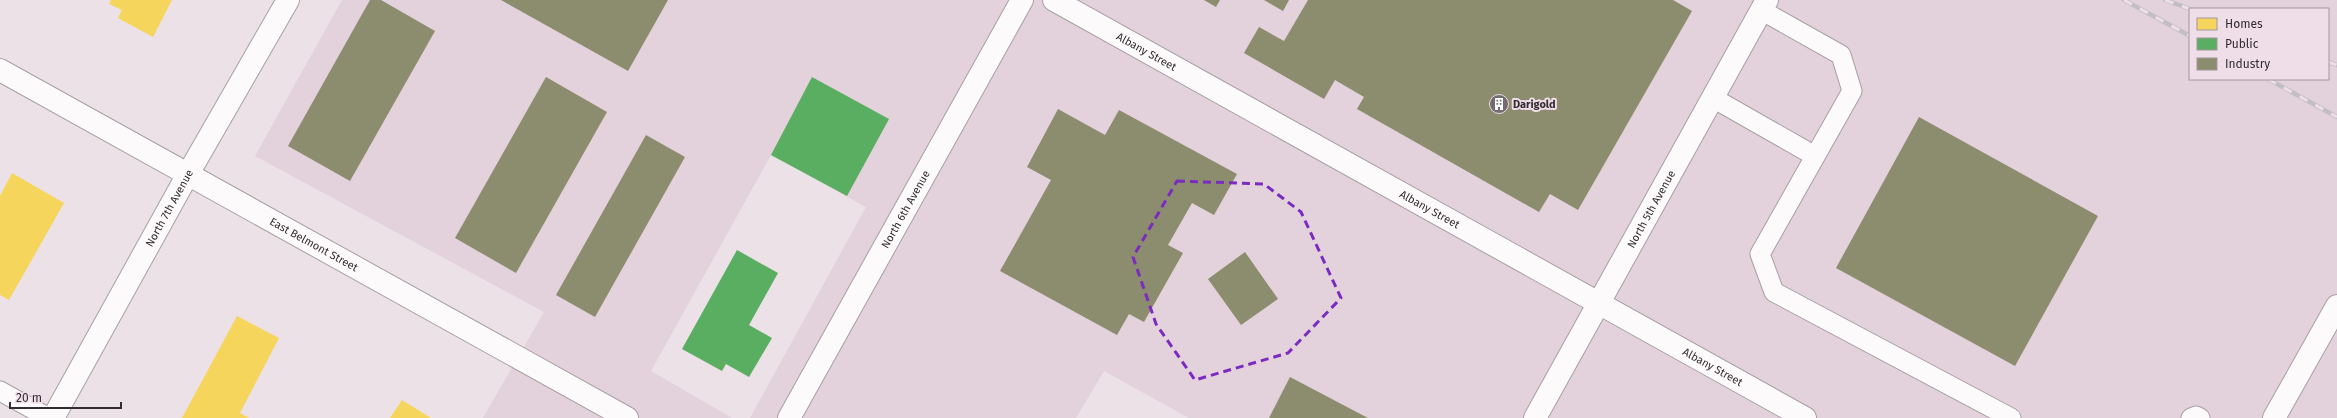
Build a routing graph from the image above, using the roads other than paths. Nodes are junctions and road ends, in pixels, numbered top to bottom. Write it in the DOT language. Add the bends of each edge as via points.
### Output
graph roads {
  1 [pos="288,0"];
  2 [pos="1022,0"];
  3 [pos="1054,0"];
  4 [pos="1764,5"];
  5 [pos="0,70"];
  6 [pos="1713,98"];
  7 [pos="1815,156"];
  8 [pos="188,174"];
  9 [pos="1598,304"];
  10 [pos="2337,306"];
  11 [pos="0,391"];
  12 [pos="49,418"];
  13 [pos="53,418"];
  14 [pos="627,418"];
  15 [pos="789,418"];
  16 [pos="1534,418"];
  17 [pos="1805,418"];
  18 [pos="2011,418"];
  19 [pos="2191,418"];
  20 [pos="2200,418"];
  21 [pos="2274,418"];
  1 -- 8 [label="street, North 7th Avenue"];
  2 -- 15 [label="street, North 6th Avenue"];
  3 -- 9 [label="street, Albany Street"];
  4 -- 6 [label="street, North 5th Avenue"];
  4 -- 7 [label="lane" via="1841,55 1852,91"];
  5 -- 8 [label="street, East Belmont Street"];
  6 -- 7 [label="lane"];
  6 -- 9 [label="street, North 5th Avenue"];
  7 -- 18 [label="lane" via="1760,254 1774,292"];
  8 -- 13 [label="street, North 7th Avenue"];
  8 -- 14 [label="street, East Belmont Street"];
  9 -- 16 [label="street, North 5th Avenue"];
  9 -- 17 [label="street, Albany Street"];
  10 -- 21 [label="street"];
  11 -- 12 [label="lane"];
  19 -- 20 [label="lane"];
}
